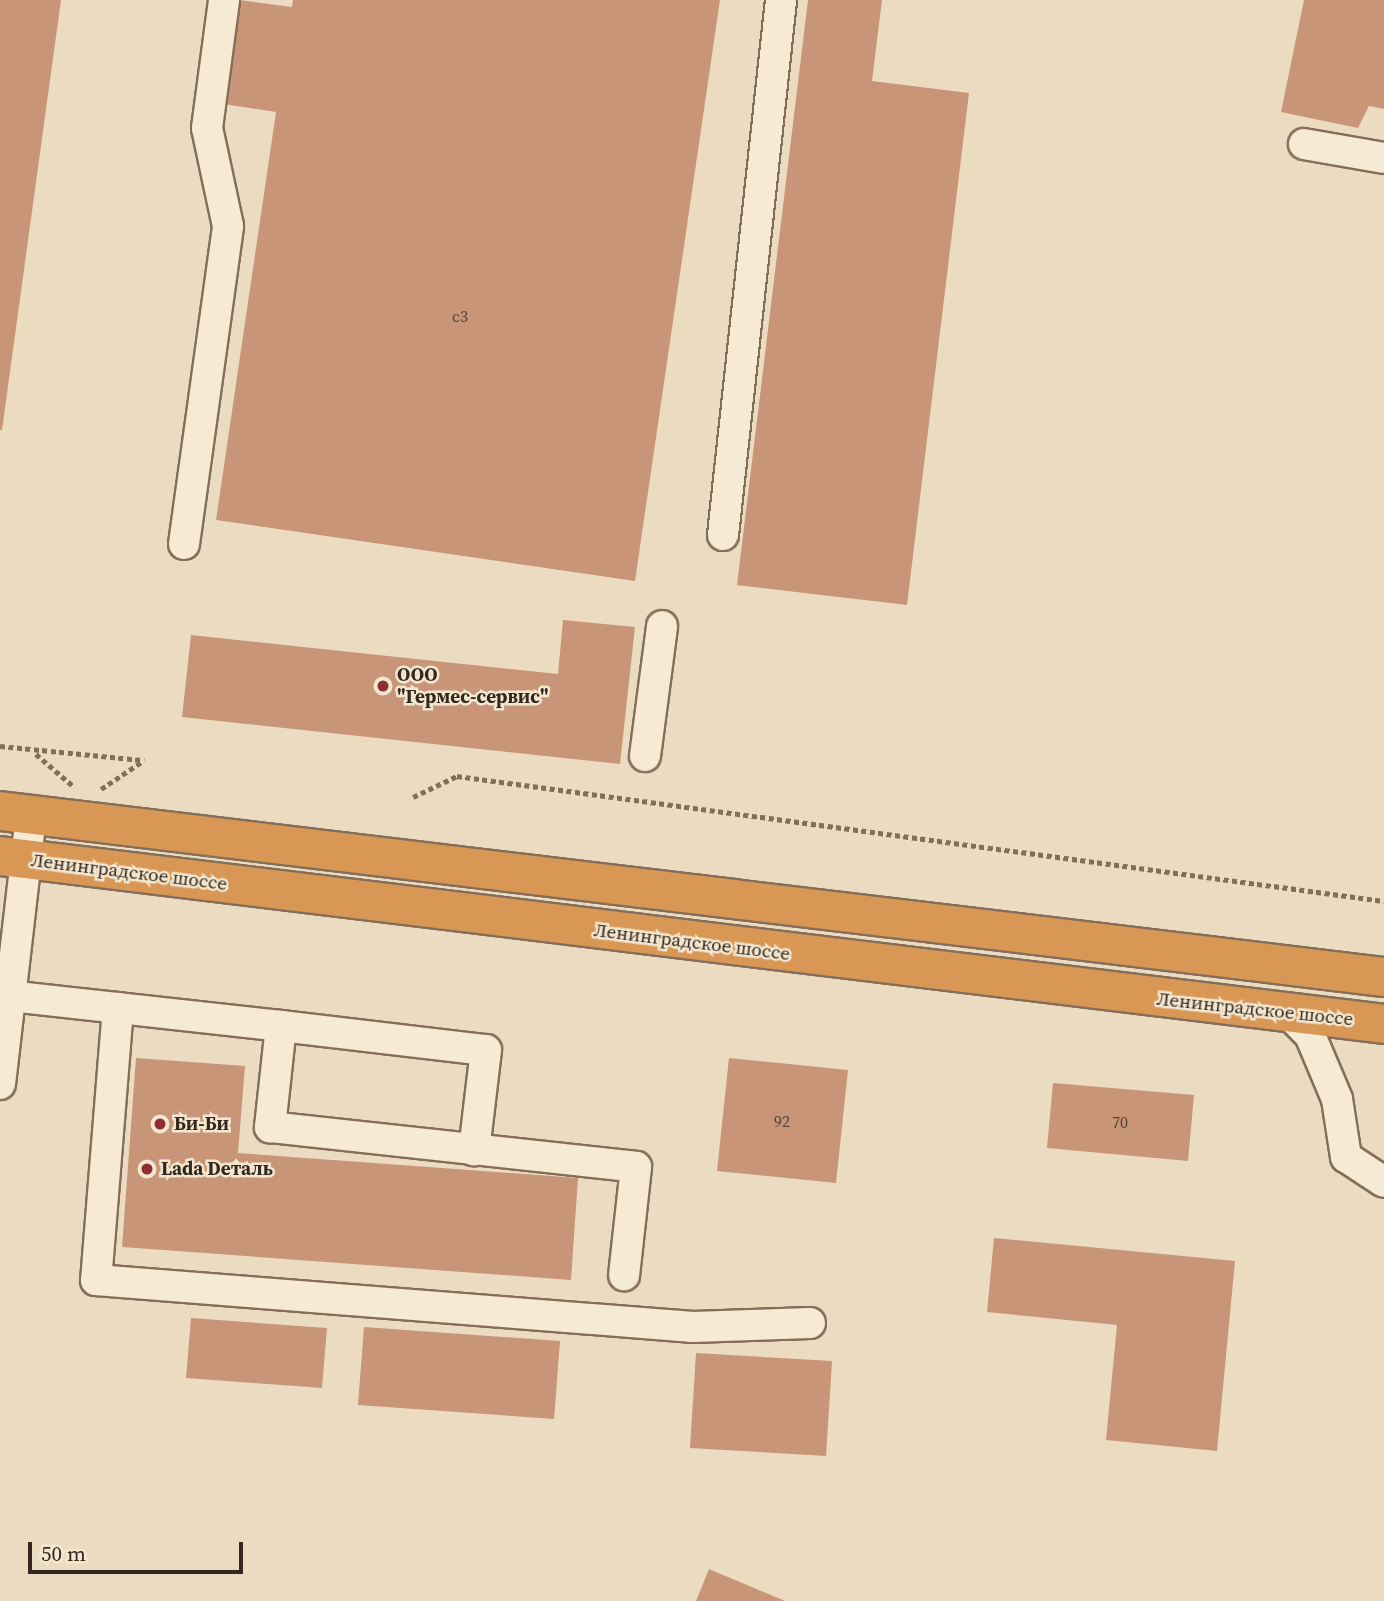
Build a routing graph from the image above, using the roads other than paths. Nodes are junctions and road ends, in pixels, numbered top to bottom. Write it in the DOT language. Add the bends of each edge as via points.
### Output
graph roads {
  1 [pos="224,0"];
  2 [pos="781,0"];
  3 [pos="1304,144"];
  4 [pos="1384,158"];
  5 [pos="723,535"];
  6 [pos="184,544"];
  7 [pos="662,626"];
  8 [pos="645,756"];
  9 [pos="16,814"];
  10 [pos="13,857"];
  11 [pos="1384,977"];
  12 [pos="5,996"];
  13 [pos="118,1008"];
  14 [pos="1287,1012"];
  15 [pos="1384,1024"];
  16 [pos="281,1026"];
  17 [pos="0,1084"];
  18 [pos="474,1150"];
  19 [pos="1384,1182"];
  20 [pos="624,1275"];
  21 [pos="810,1323"];
  1 -- 6 [label="street" via="207,128 228,226"];
  2 -- 5 [label="street"];
  3 -- 4 [label="street"];
  7 -- 8 [label="street"];
  9 -- 10 [label="street"];
  9 -- 11 [label="highway"];
  10 -- 12 [label="street"];
  10 -- 14 [label="highway, Ленинградское шоссе"];
  12 -- 13 [label="street"];
  12 -- 17 [label="street"];
  13 -- 16 [label="street"];
  13 -- 21 [label="street" via="96,1280 694,1327"];
  14 -- 15 [label="highway, Ленинградское шоссе"];
  14 -- 19 [label="street" via="1310,1035 1337,1099 1346,1157"];
  16 -- 18 [label="street" via="270,1127"];
  16 -- 18 [label="street" via="486,1049"];
  18 -- 20 [label="street" via="636,1167"];
}
